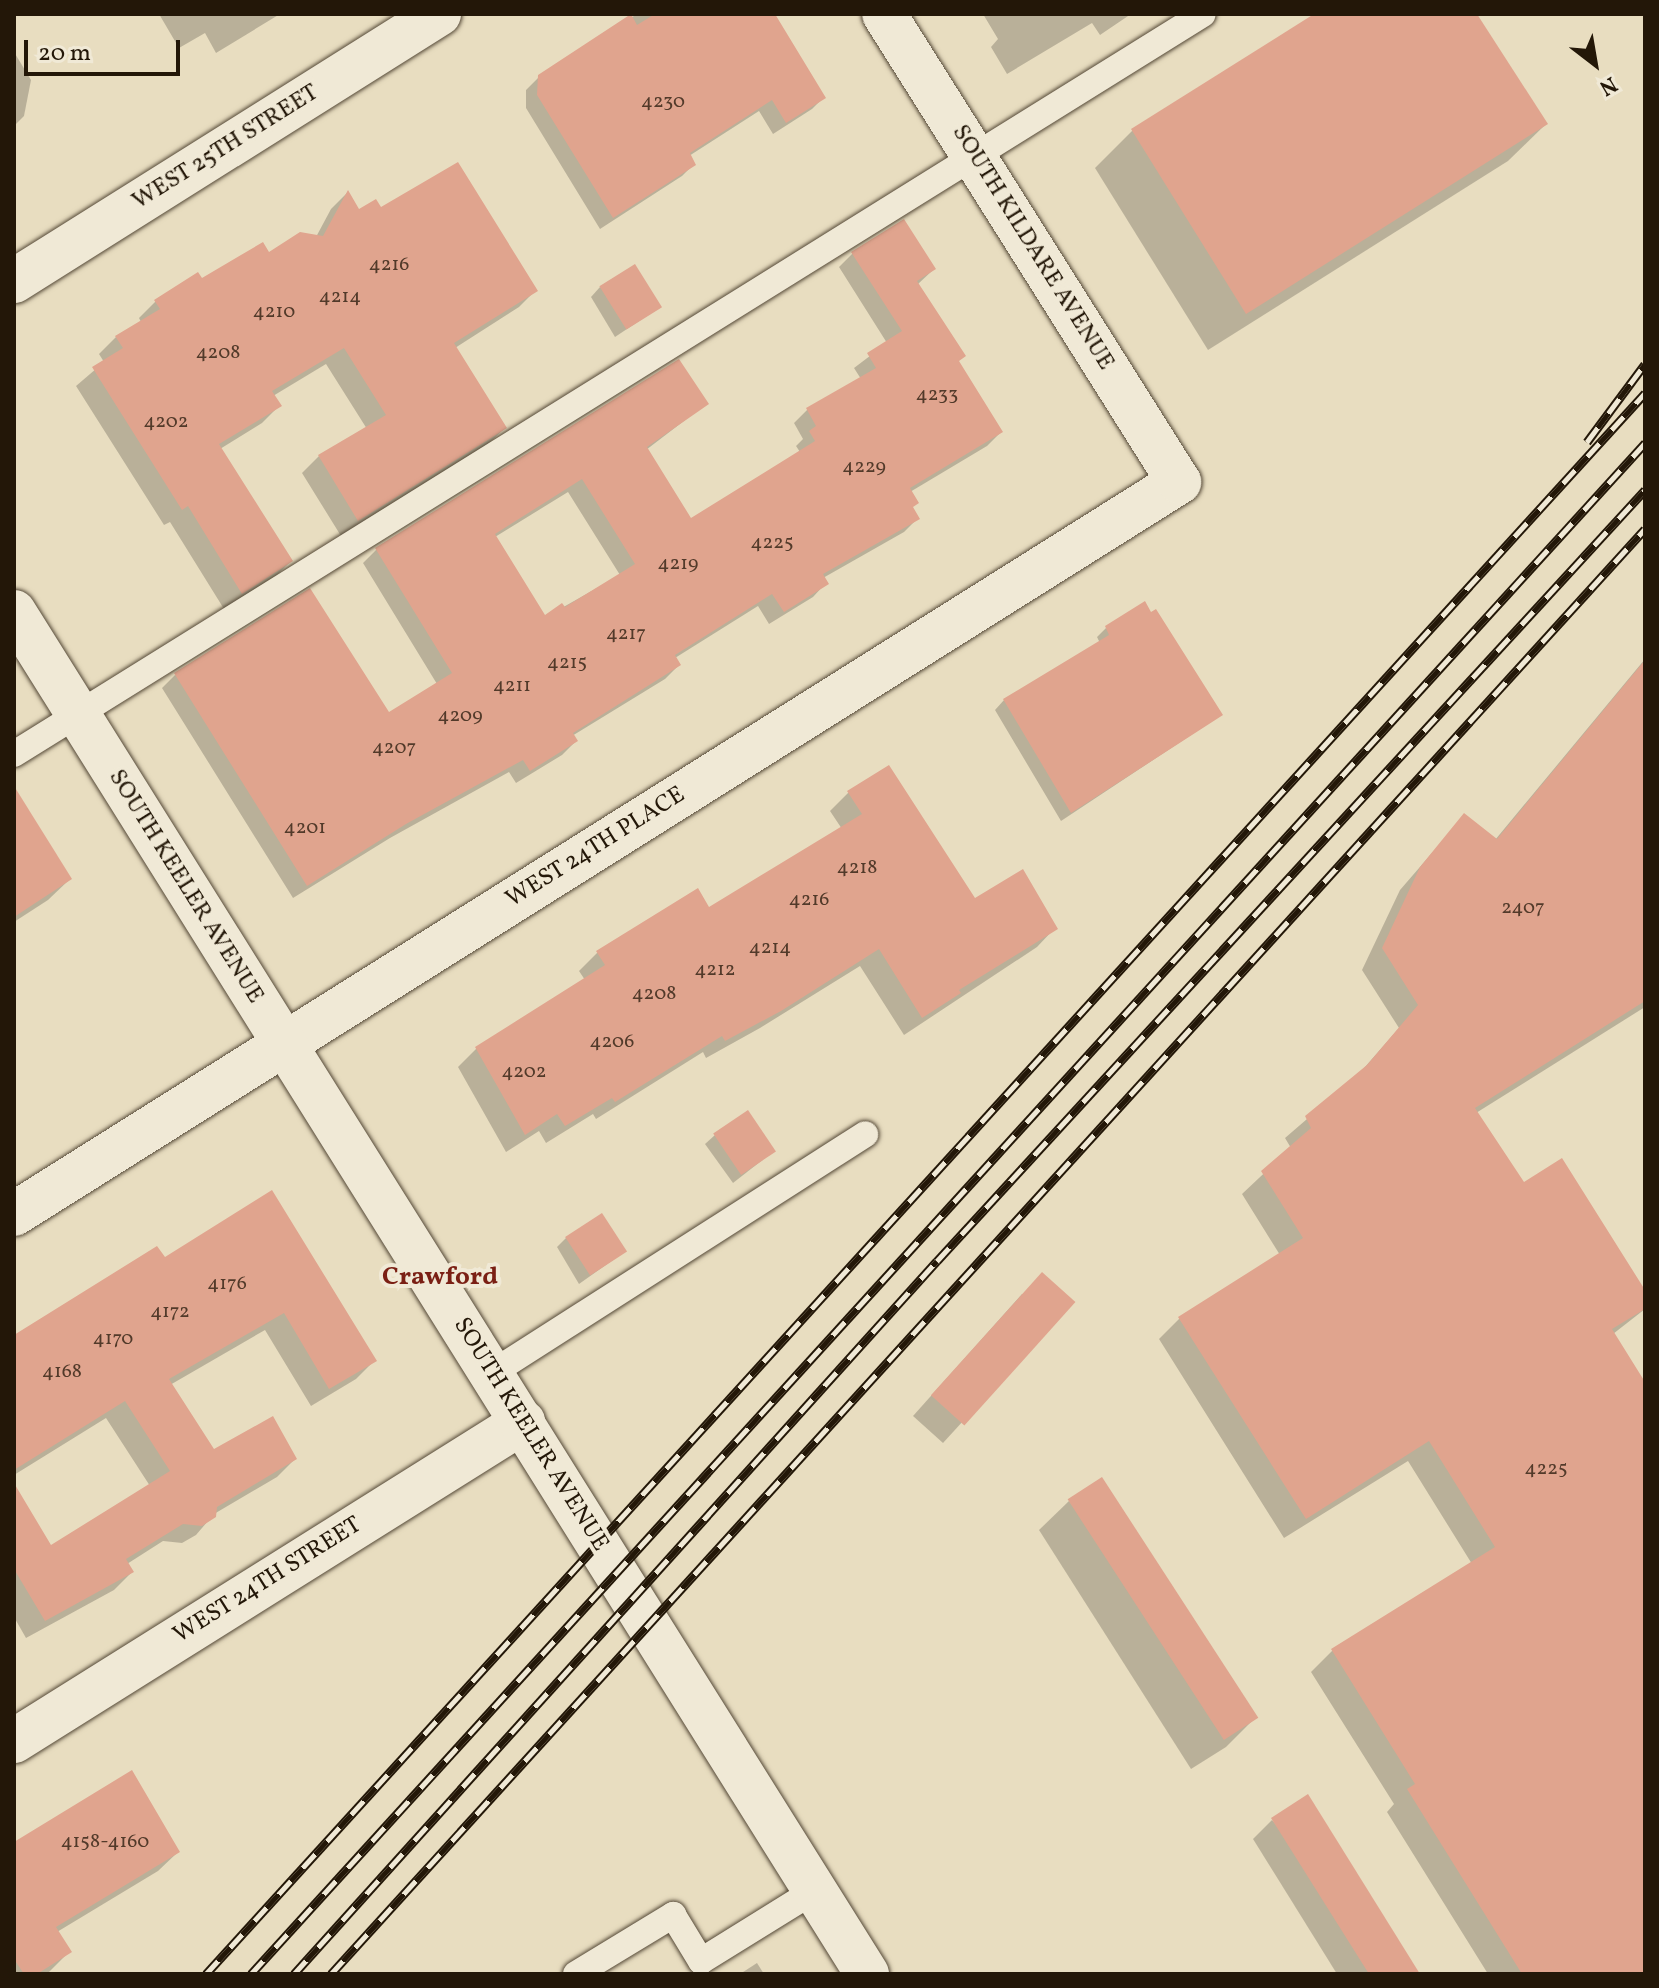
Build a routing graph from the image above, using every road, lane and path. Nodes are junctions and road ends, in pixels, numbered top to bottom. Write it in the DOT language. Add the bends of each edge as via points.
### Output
graph roads {
  1 [pos="439,14"];
  2 [pos="884,14"];
  3 [pos="1203,14"];
  4 [pos="974,156"];
  5 [pos="14,281"];
  6 [pos="1179,482"];
  7 [pos="14,612"];
  8 [pos="78,715"];
  9 [pos="14,754"];
  10 [pos="284,1044"];
  11 [pos="865,1134"];
  12 [pos="14,1214"];
  13 [pos="492,1373"];
  14 [pos="523,1422"];
  15 [pos="14,1741"];
  16 [pos="814,1891"];
  17 [pos="576,1974"];
  18 [pos="867,1974"];
  1 -- 5 [label="street, WEST 25TH STREET"];
  2 -- 4 [label="street, SOUTH KILDARE AVENUE"];
  3 -- 4 [label="lane"];
  4 -- 6 [label="street, SOUTH KILDARE AVENUE"];
  4 -- 8 [label="lane"];
  6 -- 10 [label="street, WEST 24TH PLACE"];
  7 -- 8 [label="street, SOUTH KEELER AVENUE"];
  8 -- 9 [label="lane"];
  8 -- 10 [label="street, SOUTH KEELER AVENUE"];
  10 -- 12 [label="street, WEST 24TH PLACE"];
  10 -- 13 [label="street, SOUTH KEELER AVENUE"];
  11 -- 13 [label="lane"];
  13 -- 14 [label="street, SOUTH KEELER AVENUE"];
  14 -- 15 [label="street, WEST 24TH STREET"];
  14 -- 16 [label="street, SOUTH KEELER AVENUE"];
  16 -- 17 [label="lane" via="701,1961 673,1915"];
  16 -- 18 [label="street, SOUTH KEELER AVENUE"];
}
